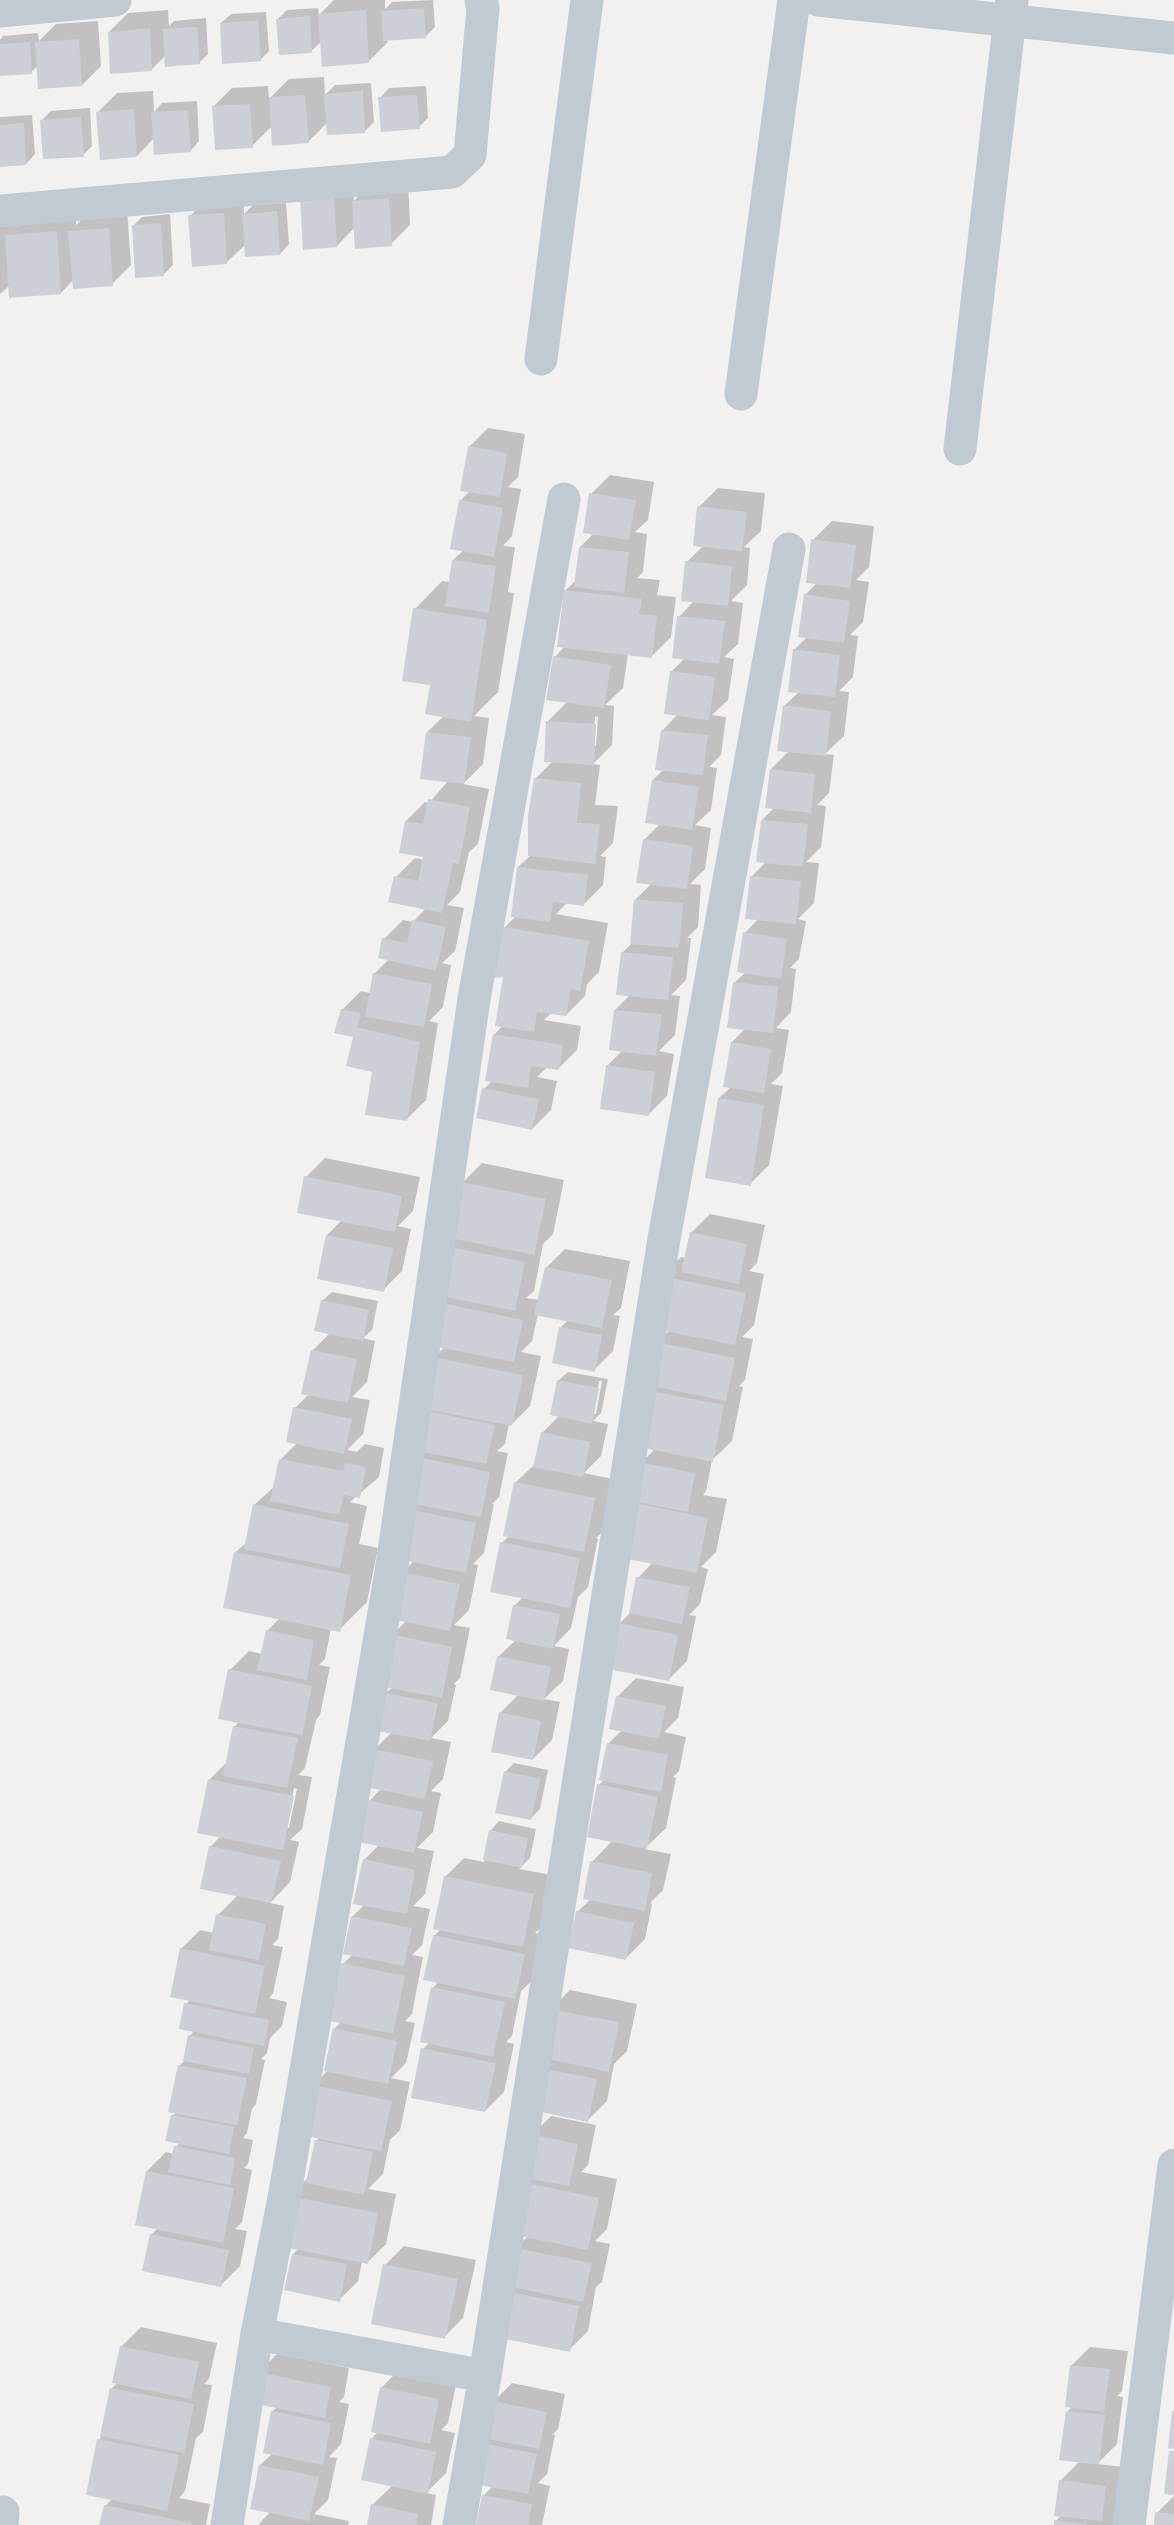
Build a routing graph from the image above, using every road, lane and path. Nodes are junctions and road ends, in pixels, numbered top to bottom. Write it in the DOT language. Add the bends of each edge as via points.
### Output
graph roads {
  1 [pos="115,0"];
  2 [pos="481,0"];
  3 [pos="587,0"];
  4 [pos="794,0"];
  5 [pos="818,0"];
  6 [pos="1011,10"];
  7 [pos="0,11"];
  8 [pos="1174,38"];
  9 [pos="0,211"];
  10 [pos="541,359"];
  11 [pos="741,394"];
  12 [pos="960,449"];
  13 [pos="564,499"];
  14 [pos="789,549"];
  15 [pos="1174,2165"];
  16 [pos="257,2334"];
  17 [pos="485,2376"];
  18 [pos="227,2525"];
  19 [pos="459,2525"];
  20 [pos="1129,2525"];
  1 -- 7 [label="street"];
  2 -- 9 [label="street" via="470,156 452,172"];
  3 -- 10 [label="street"];
  4 -- 11 [label="street"];
  5 -- 6 [label="street"];
  6 -- 8 [label="street"];
  6 -- 12 [label="street"];
  13 -- 16 [label="street" via="474,999 389,1584 285,2193"];
  14 -- 17 [label="street" via="664,1239"];
  15 -- 20 [label="street"];
  16 -- 17 [label="street"];
  16 -- 18 [label="street"];
  17 -- 19 [label="street"];
}
